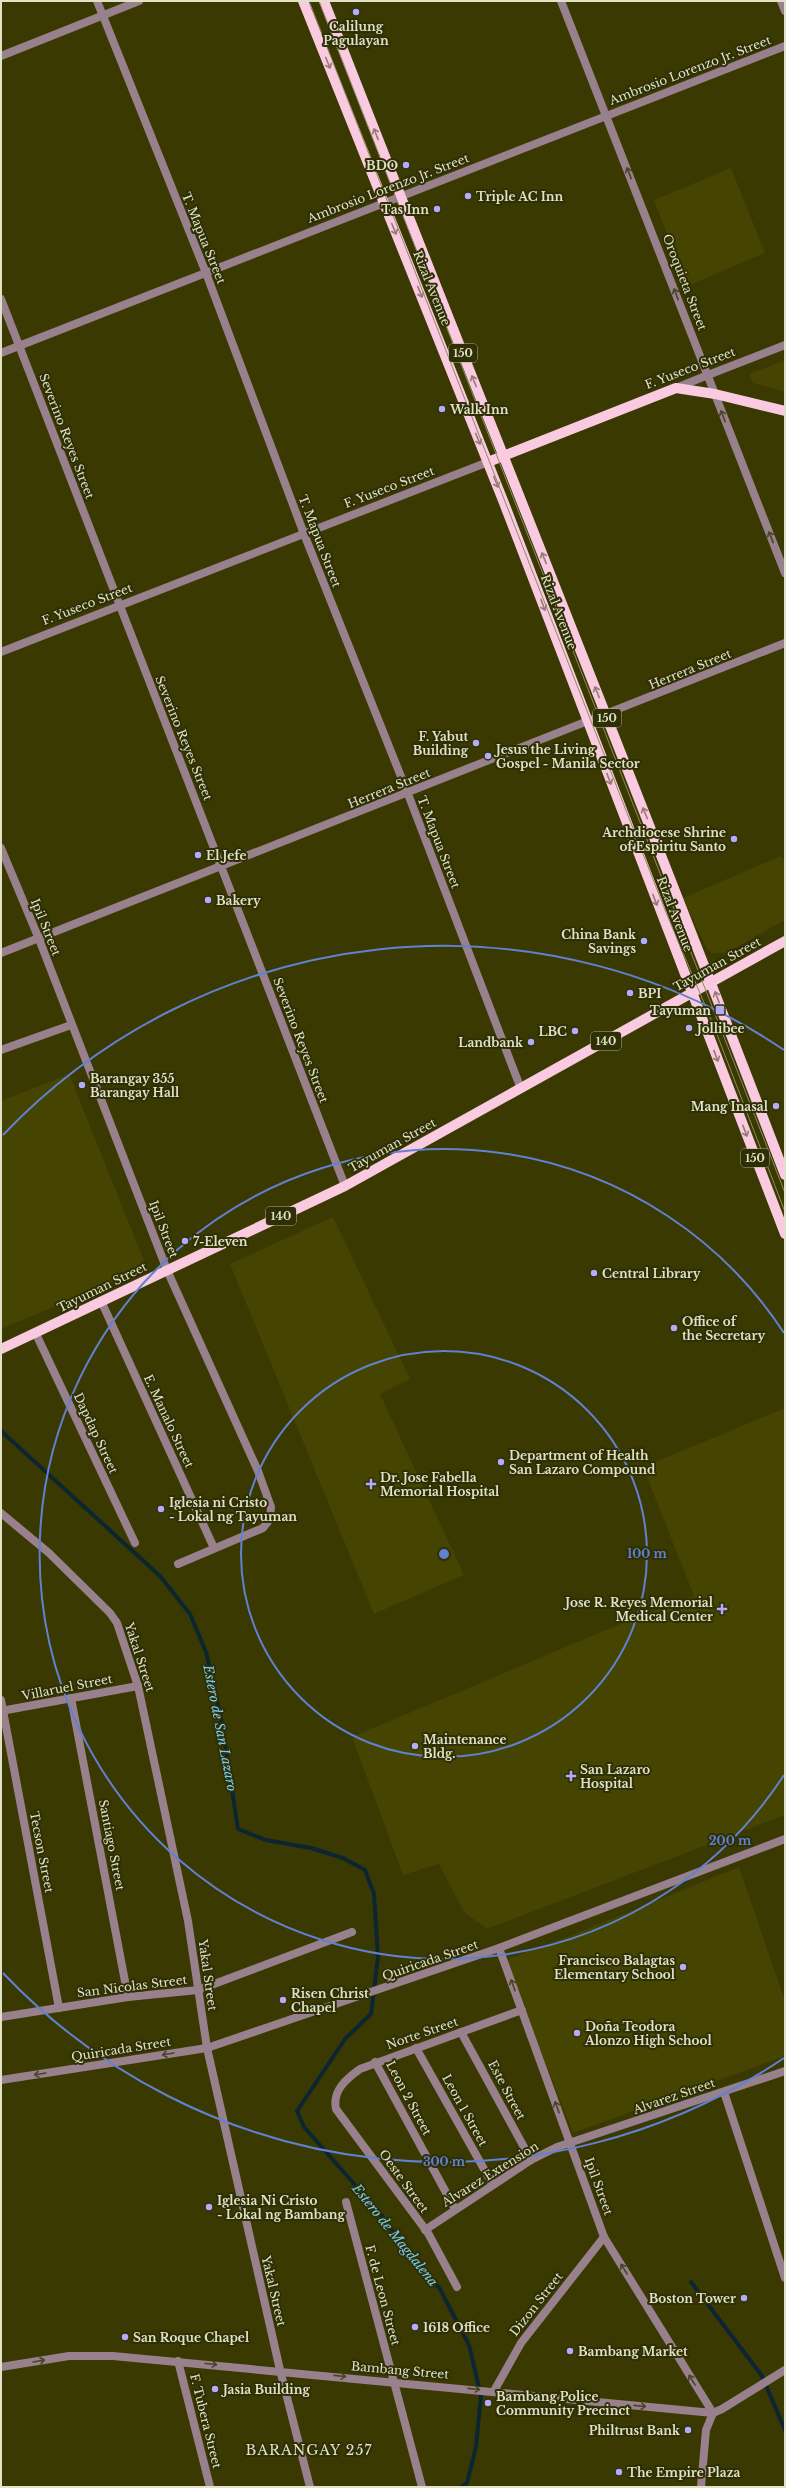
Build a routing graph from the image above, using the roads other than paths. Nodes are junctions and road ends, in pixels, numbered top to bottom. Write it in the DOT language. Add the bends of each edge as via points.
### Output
graph roads {
  1 [pos="97,1"];
  2 [pos="139,1"];
  3 [pos="303,1"];
  4 [pos="324,1"];
  5 [pos="561,1"];
  6 [pos="781,1"];
  7 [pos="785,11"];
  8 [pos="103,15"];
  9 [pos="785,46"];
  10 [pos="1,56"];
  11 [pos="606,116"];
  12 [pos="400,196"];
  13 [pos="384,202"];
  14 [pos="206,273"];
  15 [pos="1,299"];
  16 [pos="20,345"];
  17 [pos="785,345"];
  18 [pos="1,353"];
  19 [pos="708,375"];
  20 [pos="676,388"];
  21 [pos="715,394"];
  22 [pos="785,411"];
  23 [pos="505,456"];
  24 [pos="488,462"];
  25 [pos="304,534"];
  26 [pos="785,573"];
  27 [pos="119,606"];
  28 [pos="785,643"];
  29 [pos="1,652"];
  30 [pos="606,715"];
  31 [pos="588,723"];
  32 [pos="408,794"];
  33 [pos="1,848"];
  34 [pos="223,867"];
  35 [pos="39,939"];
  36 [pos="785,941"];
  37 [pos="1,953"];
  38 [pos="711,982"];
  39 [pos="691,993"];
  40 [pos="71,1024"];
  41 [pos="1,1050"];
  42 [pos="521,1089"];
  43 [pos="785,1175"];
  44 [pos="345,1186"];
  45 [pos="785,1234"];
  46 [pos="167,1270"];
  47 [pos="102,1303"];
  48 [pos="36,1334"];
  49 [pos="1,1349"];
  50 [pos="1,1513"];
  51 [pos="135,1543"];
  52 [pos="214,1548"];
  53 [pos="178,1564"];
  54 [pos="138,1686"];
  55 [pos="71,1698"];
  56 [pos="1,1700"];
  57 [pos="2,1711"];
  58 [pos="785,1839"];
  59 [pos="352,1932"];
  60 [pos="499,1948"];
  61 [pos="198,1990"];
  62 [pos="128,1997"];
  63 [pos="59,2008"];
  64 [pos="522,2010"];
  65 [pos="1,2017"];
  66 [pos="461,2032"];
  67 [pos="207,2048"];
  68 [pos="416,2048"];
  69 [pos="376,2062"];
  70 [pos="785,2071"];
  71 [pos="1,2080"];
  72 [pos="338,2091"];
  73 [pos="724,2092"];
  74 [pos="571,2144"];
  75 [pos="531,2160"];
  76 [pos="493,2184"];
  77 [pos="346,2202"];
  78 [pos="455,2210"];
  79 [pos="425,2230"];
  80 [pos="604,2237"];
  81 [pos="785,2278"];
  82 [pos="457,2287"];
  83 [pos="178,2361"];
  84 [pos="1,2367"];
  85 [pos="280,2370"];
  86 [pos="785,2370"];
  87 [pos="394,2382"];
  88 [pos="492,2391"];
  89 [pos="713,2413"];
  90 [pos="210,2487"];
  91 [pos="310,2487"];
  92 [pos="422,2487"];
  93 [pos="701,2487"];
  1 -- 8 [label="street, T. Mapua Street"];
  2 -- 8 [label="street"];
  3 -- 13 [label="main road, Rizal Avenue / 150, one-way"];
  12 -- 4 [label="main road, Rizal Avenue / 150, one-way"];
  5 -- 11 [label="street, Oroquieta Street"];
  6 -- 7 [label="street"];
  8 -- 10 [label="street"];
  8 -- 14 [label="street, T. Mapua Street"];
  9 -- 11 [label="street, Ambrosio Lorenzo Jr. Street"];
  11 -- 12 [label="street, Ambrosio Lorenzo Jr. Street"];
  19 -- 11 [label="street, Oroquieta Street, one-way"];
  12 -- 13 [label="street, Ambrosio Lorenzo Jr. Street"];
  23 -- 12 [label="main road, Rizal Avenue / 150, one-way"];
  13 -- 14 [label="street, Ambrosio Lorenzo Jr. Street"];
  13 -- 24 [label="main road, Rizal Avenue / 150, one-way"];
  14 -- 16 [label="street, Ambrosio Lorenzo Jr. Street"];
  14 -- 25 [label="street, T. Mapua Street"];
  15 -- 16 [label="street, Severino Reyes Street"];
  16 -- 18 [label="street, Ambrosio Lorenzo Jr. Street"];
  16 -- 27 [label="street, Severino Reyes Street"];
  17 -- 19 [label="street, F. Yuseco Street"];
  19 -- 20 [label="street, F. Yuseco Street"];
  19 -- 21 [label="street, Oroquieta Street"];
  20 -- 21 [label="main road"];
  20 -- 23 [label="main road, F. Yuseco Street"];
  21 -- 22 [label="main road"];
  26 -- 21 [label="street, Oroquieta Street, one-way"];
  23 -- 24 [label="main road, F. Yuseco Street"];
  30 -- 23 [label="main road, Rizal Avenue / 150, one-way"];
  24 -- 25 [label="street, F. Yuseco Street"];
  24 -- 31 [label="main road, Rizal Avenue / 150, one-way"];
  25 -- 27 [label="street, F. Yuseco Street"];
  25 -- 32 [label="street, T. Mapua Street"];
  27 -- 29 [label="street, F. Yuseco Street"];
  27 -- 34 [label="street, Severino Reyes Street"];
  28 -- 30 [label="street, Herrera Street"];
  30 -- 31 [label="street, Herrera Street"];
  38 -- 30 [label="main road, Rizal Avenue / 150, one-way"];
  31 -- 32 [label="street, Herrera Street"];
  31 -- 39 [label="main road, Rizal Avenue / 150, one-way"];
  32 -- 34 [label="street, Herrera Street"];
  32 -- 42 [label="street, T. Mapua Street"];
  33 -- 35 [label="street, Ipil Street"];
  34 -- 35 [label="street, Herrera Street"];
  34 -- 44 [label="street, Severino Reyes Street"];
  35 -- 37 [label="street, Herrera Street"];
  35 -- 40 [label="street, Ipil Street"];
  36 -- 38 [label="main road, Tayuman Street / 140"];
  38 -- 39 [label="main road, Tayuman Street / 140"];
  43 -- 38 [label="main road, Rizal Avenue / 150, one-way"];
  39 -- 42 [label="main road, Tayuman Street / 140"];
  39 -- 45 [label="main road, Rizal Avenue / 150, one-way"];
  40 -- 41 [label="street"];
  40 -- 46 [label="street, Ipil Street"];
  42 -- 44 [label="main road, Tayuman Street / 140"];
  44 -- 46 [label="main road, Tayuman Street / 140"];
  46 -- 47 [label="main road, Tayuman Street / 140"];
  46 -- 52 [label="street, Ipil Street" via="272,1506 270,1520 263,1528"];
  47 -- 48 [label="main road, Tayuman Street / 140"];
  47 -- 52 [label="street, E. Manalo Street"];
  48 -- 49 [label="main road, Tayuman Street / 140"];
  48 -- 51 [label="street, Dapdap Street"];
  50 -- 54 [label="street, Yakal Street" via="49,1553 110,1613 117,1623"];
  52 -- 53 [label="street, Ipil Street"];
  54 -- 55 [label="street, Villaruel Street"];
  54 -- 61 [label="street, Yakal Street" via="188,1921"];
  55 -- 57 [label="street, Villaruel Street"];
  55 -- 62 [label="street, Santiago Street"];
  56 -- 57 [label="street, Tecson Street"];
  57 -- 63 [label="street, Tecson Street"];
  58 -- 60 [label="street, Quiricada Street"];
  59 -- 61 [label="street, San Nicolas Street"];
  64 -- 60 [label="street, Ipil Street, one-way"];
  60 -- 67 [label="street, Quiricada Street" via="368,1995"];
  61 -- 62 [label="street, San Nicolas Street"];
  61 -- 67 [label="street, Yakal Street"];
  62 -- 63 [label="street, San Nicolas Street"];
  63 -- 65 [label="street, San Nicolas Street"];
  64 -- 66 [label="street, Norte Street"];
  74 -- 64 [label="street, Ipil Street, one-way"];
  66 -- 68 [label="street, Norte Street"];
  66 -- 75 [label="street, Este Street"];
  67 -- 71 [label="street, Quiricada Street, one-way"];
  67 -- 85 [label="street, Yakal Street"];
  68 -- 69 [label="street, Norte Street"];
  68 -- 76 [label="street, Leon 1 Street"];
  69 -- 72 [label="street, Norte Street" via="350,2076"];
  69 -- 78 [label="street, Leon 2 Street"];
  70 -- 73 [label="street, Alvarez Street"];
  72 -- 79 [label="street, Oeste Street" via="334,2099 336,2109"];
  73 -- 74 [label="street, Alvarez Street"];
  73 -- 81 [label="street"];
  74 -- 75 [label="street, Alvarez Extension" via="557,2147"];
  74 -- 80 [label="street, Ipil Street"];
  75 -- 76 [label="street, Alvarez Extension"];
  76 -- 78 [label="street, Alvarez Extension"];
  77 -- 87 [label="street, F. de Leon Street"];
  78 -- 79 [label="street, Alvarez Extension"];
  79 -- 82 [label="street, Oeste Street"];
  80 -- 88 [label="street, Dizon Street" via="521,2343"];
  89 -- 80 [label="street, Ipil Street, one-way"];
  84 -- 83 [label="street, Bambang Street, one-way" via="69,2356 113,2356"];
  83 -- 85 [label="street, Bambang Street, one-way"];
  83 -- 90 [label="street, F. Tubera Street"];
  85 -- 87 [label="street, Bambang Street, one-way"];
  85 -- 91 [label="street, Yakal Street"];
  86 -- 89 [label="street"];
  87 -- 88 [label="street, Bambang Street, one-way"];
  87 -- 92 [label="street, F. de Leon Street"];
  88 -- 89 [label="street, Bambang Street, one-way"];
  89 -- 93 [label="street" via="706,2430"];
}
